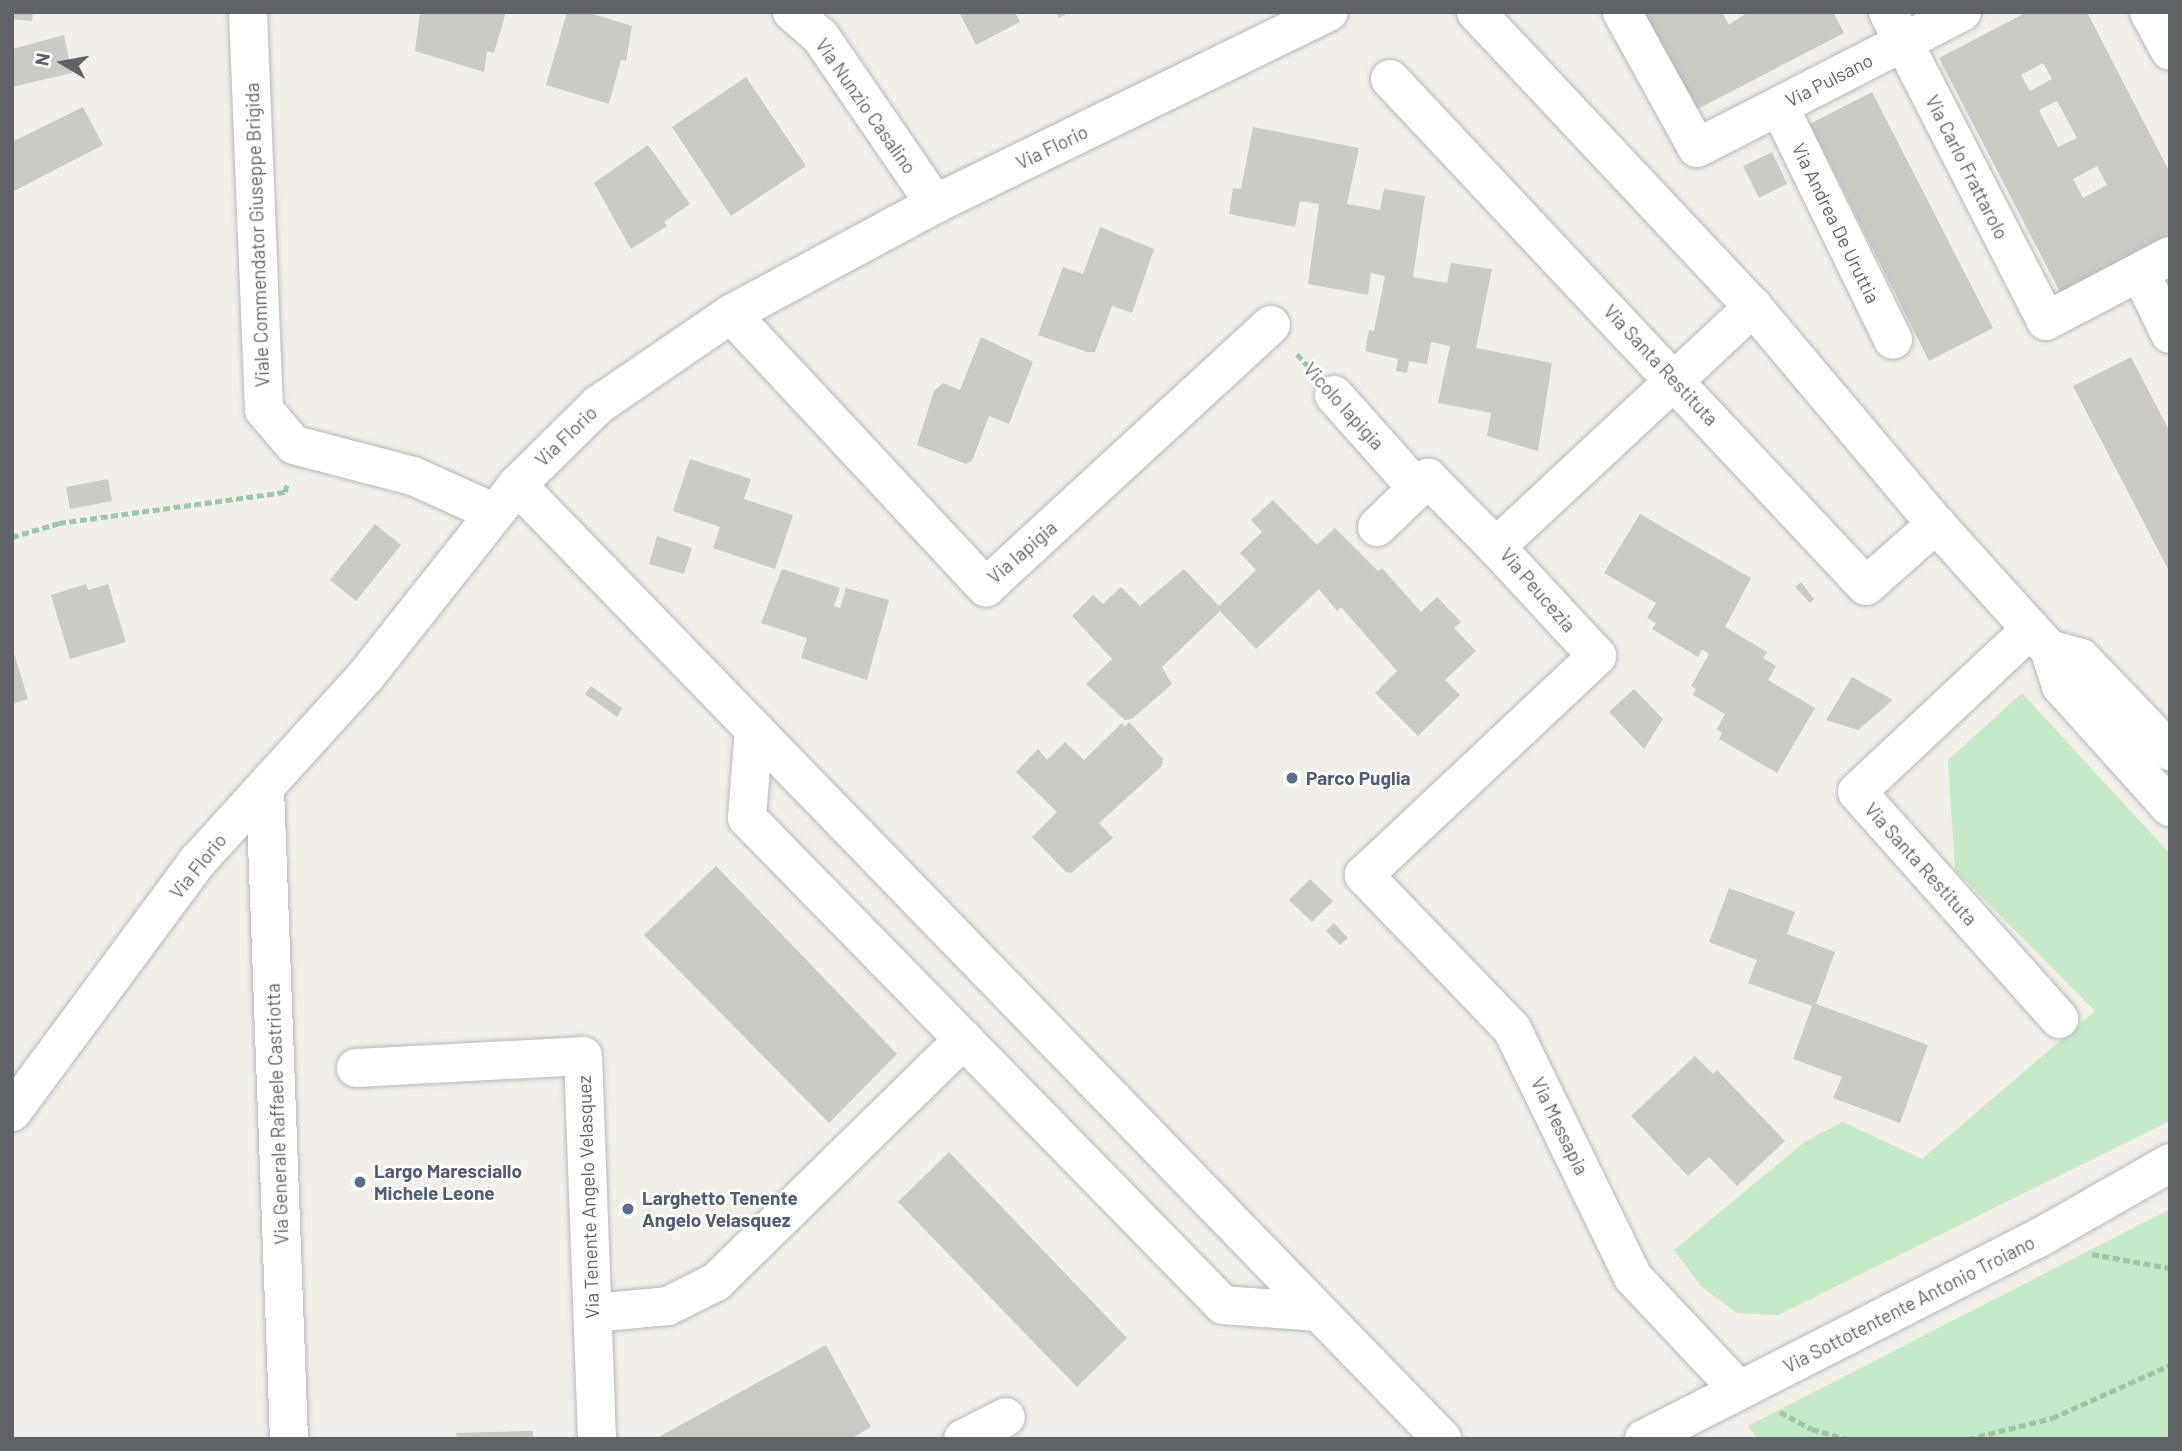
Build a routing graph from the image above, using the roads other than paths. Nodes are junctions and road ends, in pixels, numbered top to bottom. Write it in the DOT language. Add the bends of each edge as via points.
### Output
graph roads {
  1 [pos="248,12"];
  2 [pos="792,12"];
  3 [pos="1329,12"];
  4 [pos="1476,12"];
  5 [pos="1622,12"];
  6 [pos="1962,12"];
  7 [pos="2149,12"];
  8 [pos="1895,27"];
  9 [pos="2170,51"];
  10 [pos="1390,79"];
  11 [pos="1779,106"];
  12 [pos="935,204"];
  13 [pos="2155,264"];
  14 [pos="1753,307"];
  15 [pos="731,314"];
  16 [pos="1271,324"];
  17 [pos="2170,334"];
  18 [pos="1893,340"];
  19 [pos="1675,379"];
  20 [pos="1334,395"];
  21 [pos="1417,488"];
  22 [pos="505,498"];
  23 [pos="1936,524"];
  24 [pos="1377,527"];
  25 [pos="1496,547"];
  26 [pos="2040,639"];
  27 [pos="754,729"];
  28 [pos="2170,751"];
  29 [pos="265,789"];
  30 [pos="2170,807"];
  31 [pos="1364,875"];
  32 [pos="2059,1019"];
  33 [pos="964,1039"];
  34 [pos="356,1068"];
  35 [pos="12,1112"];
  36 [pos="2170,1163"];
  37 [pos="1319,1312"];
  38 [pos="593,1313"];
  39 [pos="1739,1390"];
  40 [pos="1006,1417"];
  41 [pos="289,1439"];
  42 [pos="597,1439"];
  43 [pos="962,1439"];
  44 [pos="1442,1439"];
  45 [pos="1644,1439"];
  1 -- 22 [label="street, Viale Commendator Giuseppe Brigida" via="264,410 294,445"];
  2 -- 12 [label="street, Via Nunzio Casalino" via="820,36"];
  3 -- 12 [label="street, Via Florio"];
  4 -- 14 [label="street"];
  5 -- 11 [label="street, Via Pulsano" via="1697,148"];
  6 -- 8 [label="street, Via Pulsano"];
  7 -- 9 [label="street"];
  8 -- 11 [label="street, Via Pulsano"];
  8 -- 13 [label="street, Via Carlo Frattarolo" via="2046,321"];
  10 -- 19 [label="street, Via Santa Restituta"];
  11 -- 18 [label="street, Via Andrea De Uruttia"];
  12 -- 15 [label="street, Via Florio"];
  13 -- 17 [label="street"];
  14 -- 19 [label="street, Via Peucezia"];
  14 -- 23 [label="street"];
  15 -- 16 [label="street, Via Iapigia" via="986,587"];
  15 -- 22 [label="street, Via Florio" via="598,405"];
  19 -- 23 [label="street, Via Santa Restituta" via="1866,586"];
  19 -- 25 [label="street, Via Peucezia"];
  20 -- 21 [label="street, Vicolo Iapigia"];
  21 -- 24 [label="street"];
  21 -- 25 [label="street" via="1428,478"];
  22 -- 27 [label="street"];
  22 -- 29 [label="street, Via Florio" via="365,677"];
  23 -- 26 [label="street"];
  25 -- 31 [label="street, Via Peucezia" via="1597,656"];
  26 -- 28 [label="street" via="2081,658"];
  26 -- 30 [label="street" via="2061,686"];
  26 -- 32 [label="street, Via Santa Restituta" via="1857,792"];
  27 -- 33 [label="street" via="747,818"];
  27 -- 37 [label="street"];
  29 -- 35 [label="street, Via Florio" via="198,861"];
  29 -- 41 [label="street, Via Generale Raffaele Castriotta"];
  31 -- 39 [label="street, Via Messapia" via="1513,1029 1633,1277"];
  33 -- 37 [label="street" via="1223,1305"];
  33 -- 38 [label="street" via="716,1282 668,1306"];
  34 -- 38 [label="street, Via Tenente Angelo Velasquez" via="583,1056"];
  36 -- 39 [label="street, Via Sottotentente Antonio Troiano" via="2037,1239"];
  37 -- 44 [label="street"];
  38 -- 42 [label="street, Via Tenente Angelo Velasquez"];
  39 -- 45 [label="street, Via Sottotentente Antonio Troiano"];
  40 -- 43 [label="street"];
}
